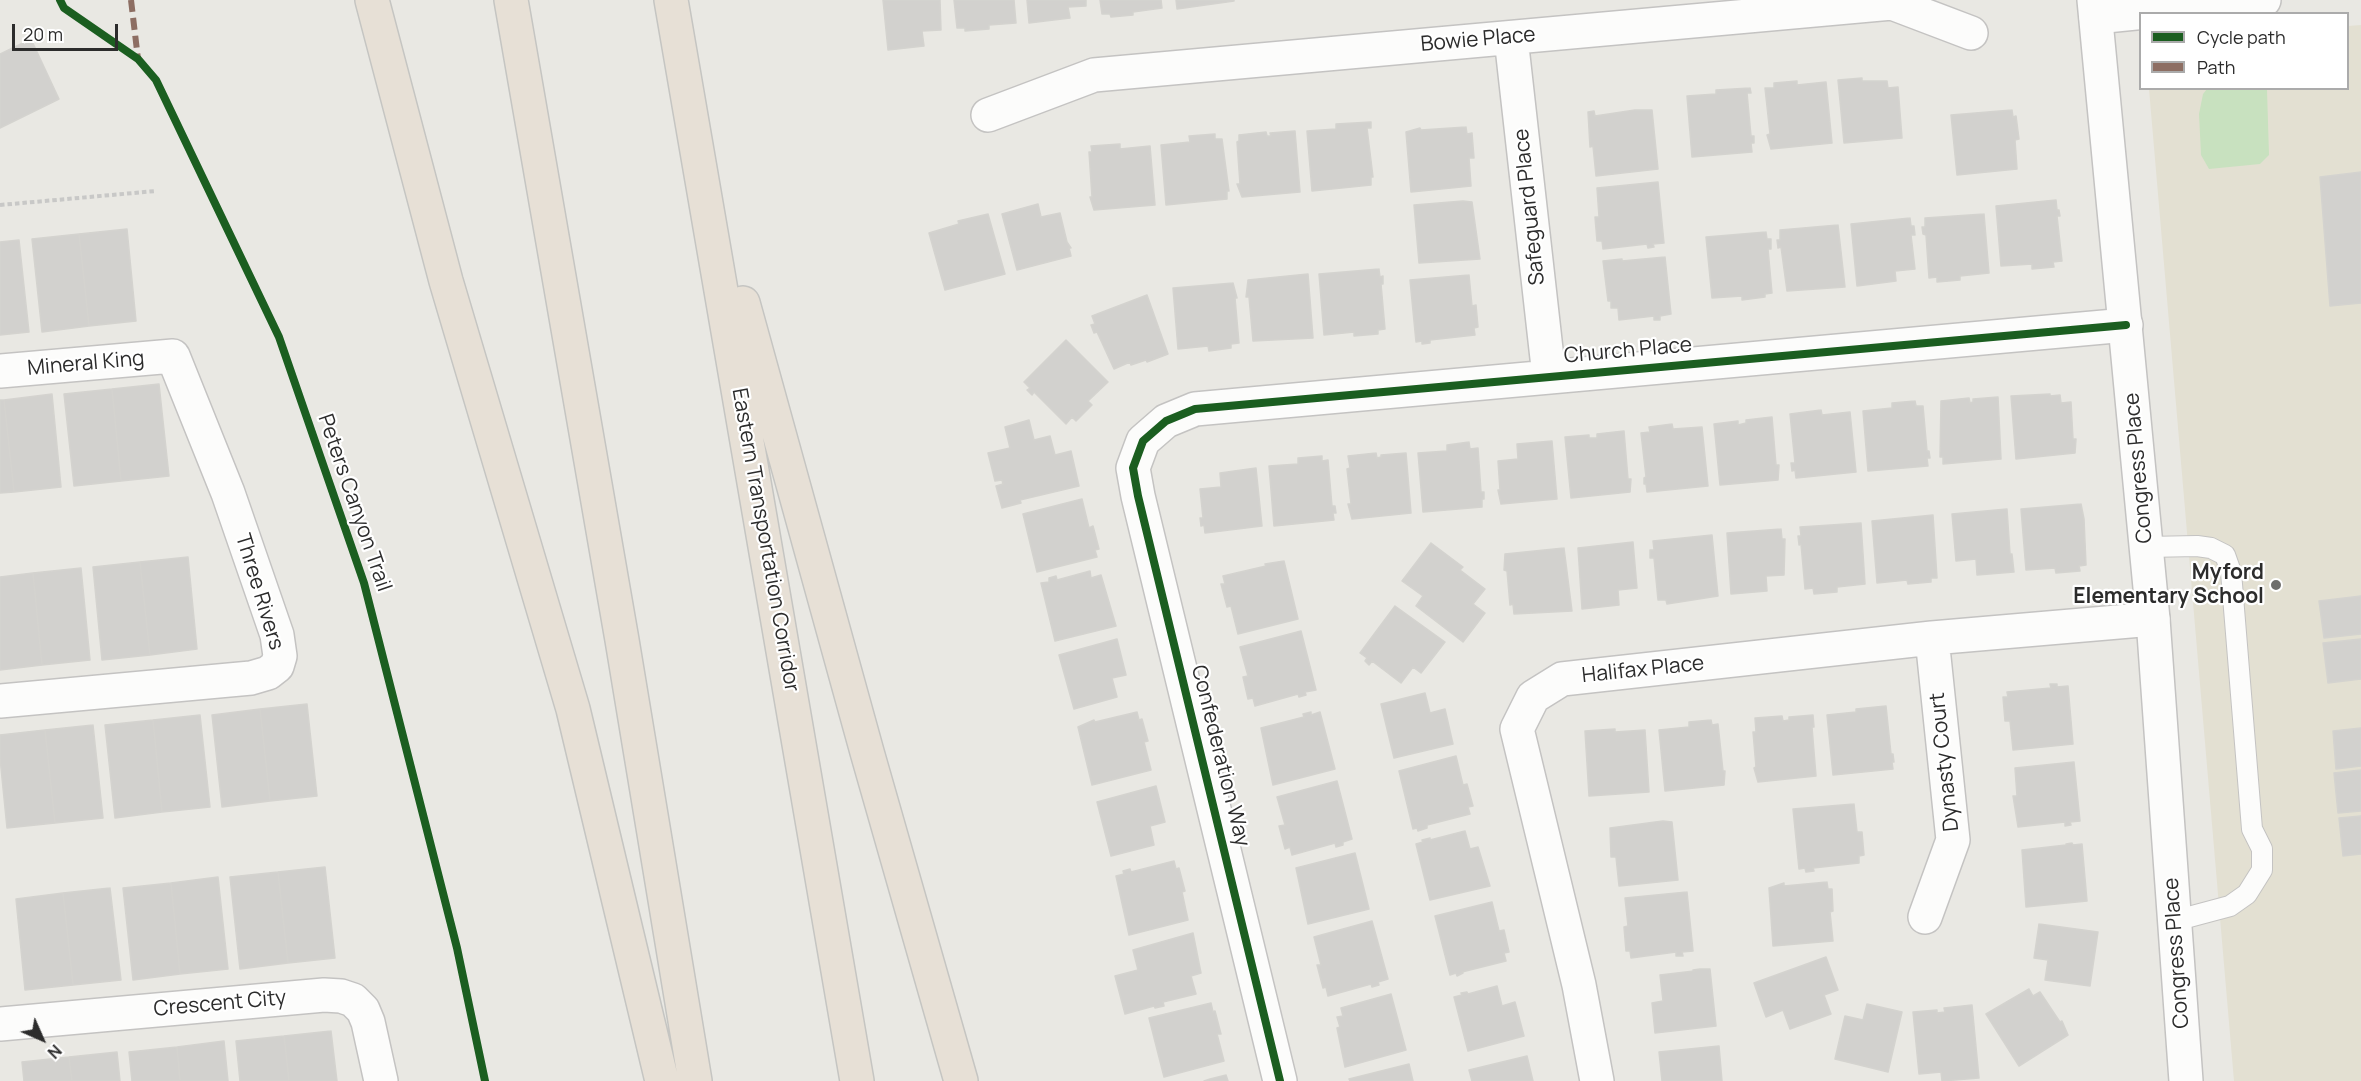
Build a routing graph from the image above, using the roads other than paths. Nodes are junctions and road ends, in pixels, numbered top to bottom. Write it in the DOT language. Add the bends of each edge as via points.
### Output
graph roads {
  1 [pos="372,0"];
  2 [pos="511,0"];
  3 [pos="671,0"];
  4 [pos="2264,0"];
  5 [pos="2095,9"];
  6 [pos="1971,33"];
  7 [pos="1511,38"];
  8 [pos="987,115"];
  9 [pos="693,123"];
  10 [pos="2126,325"];
  11 [pos="172,356"];
  12 [pos="0,371"];
  13 [pos="1549,376"];
  14 [pos="1143,441"];
  15 [pos="2147,547"];
  16 [pos="2153,619"];
  17 [pos="1932,638"];
  18 [pos="0,701"];
  19 [pos="1925,917"];
  20 [pos="2175,921"];
  21 [pos="0,1024"];
  22 [pos="381,1081"];
  23 [pos="662,1081"];
  24 [pos="695,1081"];
  25 [pos="857,1081"];
  26 [pos="961,1081"];
  27 [pos="1280,1081"];
  28 [pos="1597,1081"];
  29 [pos="2186,1081"];
  1 -- 23 [label="highway" via="446,281 573,709"];
  2 -- 24 [label="highway"];
  3 -- 9 [label="highway, Eastern Transportation Corridor"];
  4 -- 5 [label="street"];
  5 -- 10 [label="street, Congress Place"];
  6 -- 7 [label="street, Bowie Place" via="1892,3"];
  7 -- 8 [label="street, Bowie Place" via="1094,75"];
  7 -- 13 [label="street, Safeguard Place"];
  9 -- 25 [label="highway, Eastern Transportation Corridor"];
  9 -- 26 [label="highway"];
  10 -- 13 [label="street, Church Place"];
  10 -- 15 [label="street, Congress Place"];
  11 -- 12 [label="street, Mineral King"];
  11 -- 18 [label="street, Three Rivers" via="228,493 277,635 277,666 251,678"];
  13 -- 14 [label="street, Church Place" via="1195,409 1166,421"];
  14 -- 27 [label="street, Confederation Way" via="1133,468 1138,496"];
  15 -- 16 [label="street, Congress Place"];
  15 -- 20 [label="lane" via="2197,546 2225,555 2231,572 2252,829 2262,849 2262,870 2247,894 2230,906"];
  16 -- 17 [label="street, Halifax Place"];
  16 -- 20 [label="street, Congress Place"];
  17 -- 19 [label="street, Dynasty Court" via="1953,840"];
  17 -- 28 [label="street, Halifax Place" via="1563,679 1533,697 1517,729 1579,985"];
  20 -- 29 [label="street, Congress Place"];
  21 -- 22 [label="street, Crescent City" via="342,996 363,1010"];
}
